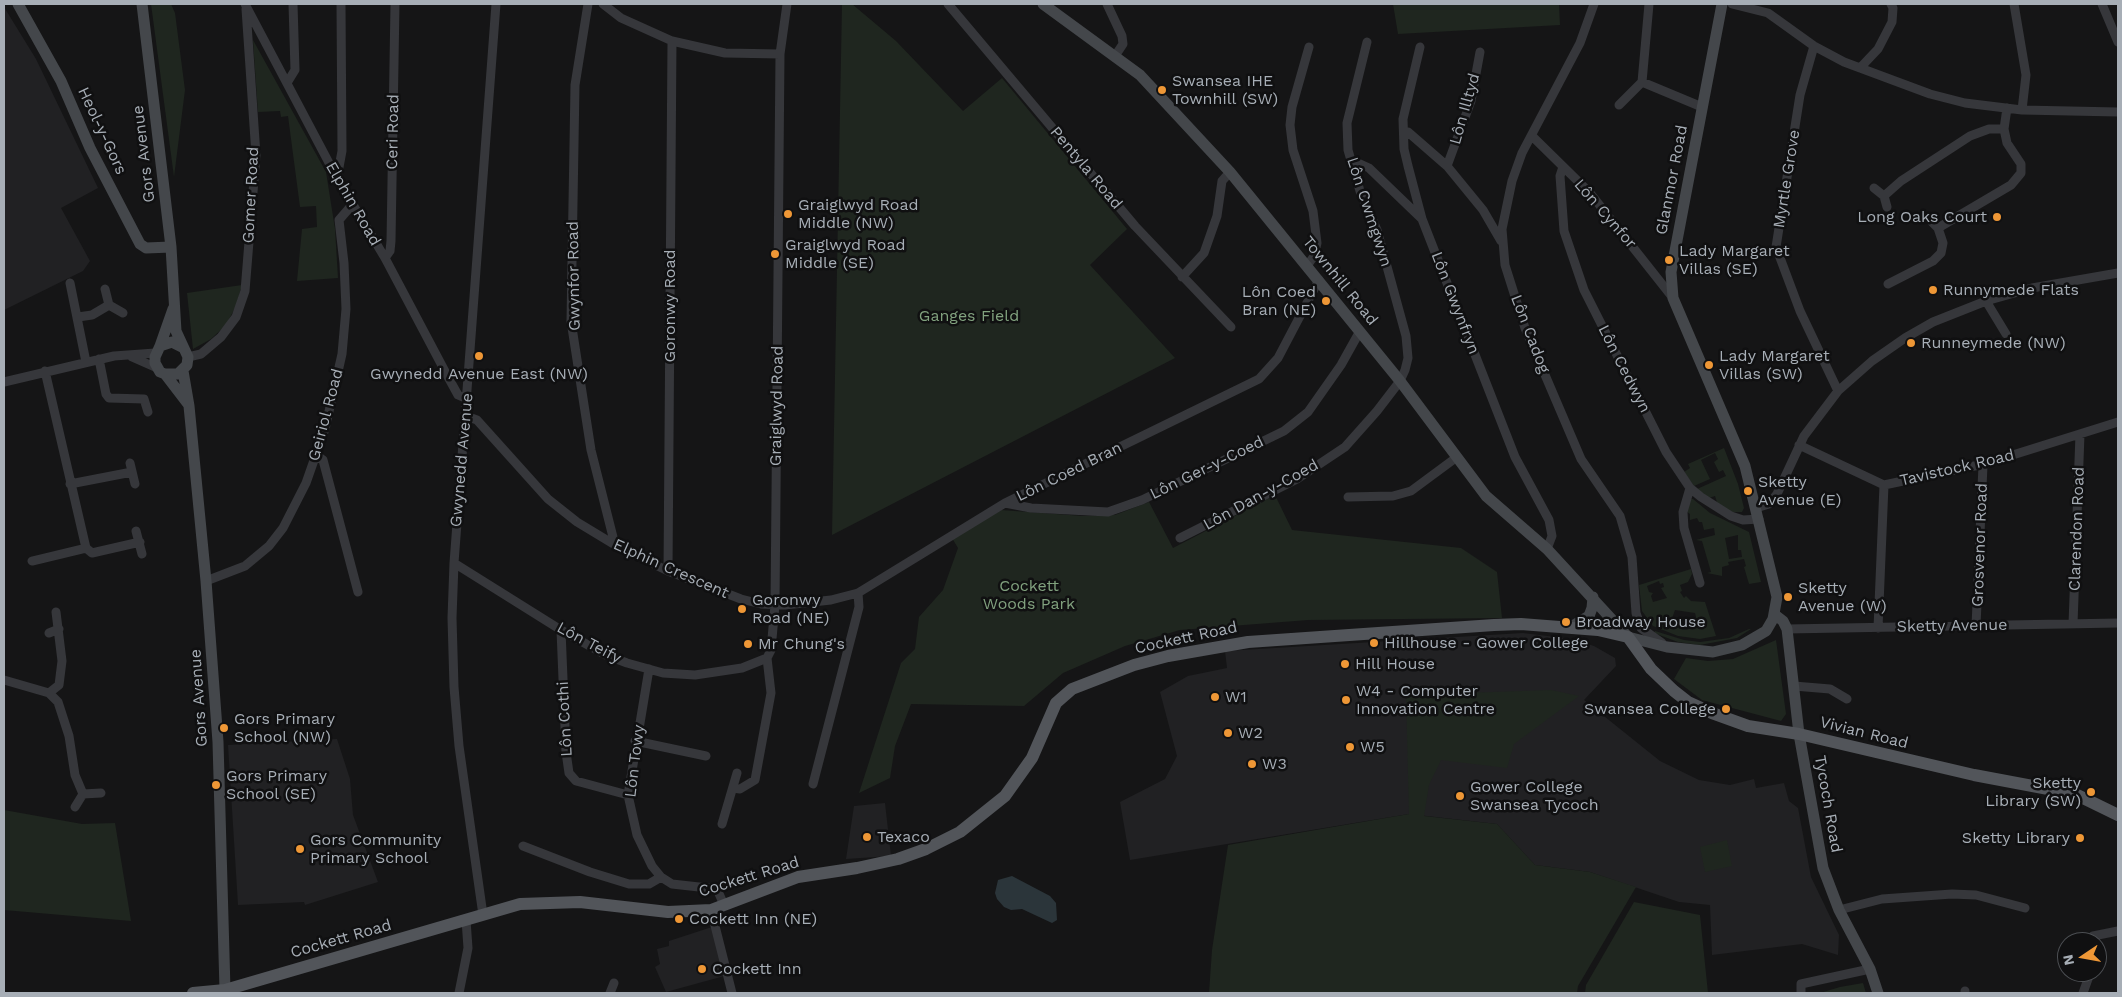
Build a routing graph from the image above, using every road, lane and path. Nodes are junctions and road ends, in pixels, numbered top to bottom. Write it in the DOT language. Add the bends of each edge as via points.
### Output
graph roads {
  1 [pos="18,4"];
  2 [pos="142,4"];
  3 [pos="293,4"];
  4 [pos="341,4"];
  5 [pos="395,4"];
  6 [pos="496,4"];
  7 [pos="588,4"];
  8 [pos="603,4"];
  9 [pos="787,4"];
  10 [pos="948,4"];
  11 [pos="1042,4"];
  12 [pos="1107,4"];
  13 [pos="1594,4"];
  14 [pos="1649,4"];
  15 [pos="1722,4"];
  16 [pos="1732,4"];
  17 [pos="1891,4"];
  18 [pos="2014,4"];
  19 [pos="2102,4"];
  20 [pos="245,5"];
  21 [pos="672,41"];
  22 [pos="1367,42"];
  23 [pos="2118,42"];
  24 [pos="1814,46"];
  25 [pos="1309,47"];
  26 [pos="1420,47"];
  27 [pos="1480,52"];
  28 [pos="780,54"];
  29 [pos="1115,56"];
  30 [pos="1860,68"];
  31 [pos="1642,82"];
  32 [pos="287,83"];
  33 [pos="1619,105"];
  34 [pos="1702,107"];
  35 [pos="2007,108"];
  36 [pos="2022,110"];
  37 [pos="2118,112"];
  38 [pos="2004,129"];
  39 [pos="1404,132"];
  40 [pos="1532,136"];
  41 [pos="1352,164"];
  42 [pos="1447,166"];
  43 [pos="1563,167"];
  44 [pos="1230,172"];
  45 [pos="337,178"];
  46 [pos="1874,188"];
  47 [pos="1884,196"];
  48 [pos="352,205"];
  49 [pos="1887,207"];
  50 [pos="1422,219"];
  51 [pos="1930,220"];
  52 [pos="1938,228"];
  53 [pos="1503,244"];
  54 [pos="171,246"];
  55 [pos="385,258"];
  56 [pos="1307,266"];
  57 [pos="2118,273"];
  58 [pos="1182,277"];
  59 [pos="1319,280"];
  60 [pos="69,283"];
  61 [pos="1888,284"];
  62 [pos="106,289"];
  63 [pos="1673,298"];
  64 [pos="176,301"];
  65 [pos="1986,301"];
  66 [pos="109,305"];
  67 [pos="123,313"];
  68 [pos="78,317"];
  69 [pos="1231,327"];
  70 [pos="1360,331"];
  71 [pos="2006,334"];
  72 [pos="182,347"];
  73 [pos="158,350"];
  74 [pos="131,356"];
  75 [pos="188,357"];
  76 [pos="99,359"];
  77 [pos="86,362"];
  78 [pos="45,371"];
  79 [pos="161,371"];
  80 [pos="183,371"];
  81 [pos="1400,381"];
  82 [pos="4,382"];
  83 [pos="1838,391"];
  84 [pos="467,399"];
  85 [pos="189,406"];
  86 [pos="148,412"];
  87 [pos="466,416"];
  88 [pos="2118,422"];
  89 [pos="2080,434"];
  90 [pos="1799,445"];
  91 [pos="316,455"];
  92 [pos="1457,457"];
  93 [pos="1983,464"];
  94 [pos="70,484"];
  95 [pos="135,484"];
  96 [pos="1884,485"];
  97 [pos="1690,488"];
  98 [pos="1348,497"];
  99 [pos="1004,503"];
  100 [pos="1758,513"];
  101 [pos="136,531"];
  102 [pos="1180,538"];
  103 [pos="140,542"];
  104 [pos="615,545"];
  105 [pos="86,548"];
  106 [pos="1547,548"];
  107 [pos="142,554"];
  108 [pos="32,562"];
  109 [pos="454,563"];
  110 [pos="668,571"];
  111 [pos="206,581"];
  112 [pos="1700,583"];
  113 [pos="358,592"];
  114 [pos="858,593"];
  115 [pos="1593,597"];
  116 [pos="774,605"];
  117 [pos="56,612"];
  118 [pos="1774,614"];
  119 [pos="2118,623"];
  120 [pos="2073,624"];
  121 [pos="1976,626"];
  122 [pos="1571,627"];
  123 [pos="1878,628"];
  124 [pos="1787,629"];
  125 [pos="59,630"];
  126 [pos="561,630"];
  127 [pos="1608,632"];
  128 [pos="49,633"];
  129 [pos="1628,637"];
  130 [pos="1671,648"];
  131 [pos="767,658"];
  132 [pos="650,669"];
  133 [pos="1651,669"];
  134 [pos="4,680"];
  135 [pos="1794,686"];
  136 [pos="49,693"];
  137 [pos="1847,699"];
  138 [pos="1799,734"];
  139 [pos="635,742"];
  140 [pos="706,756"];
  141 [pos="737,773"];
  142 [pos="813,784"];
  143 [pos="733,788"];
  144 [pos="101,793"];
  145 [pos="83,794"];
  146 [pos="628,795"];
  147 [pos="75,807"];
  148 [pos="2118,815"];
  149 [pos="722,824"];
  150 [pos="523,846"];
  151 [pos="662,877"];
  152 [pos="724,905"];
  153 [pos="2025,908"];
  154 [pos="710,910"];
  155 [pos="1839,910"];
  156 [pos="483,915"];
  157 [pos="466,920"];
  158 [pos="1870,969"];
  159 [pos="614,983"];
  160 [pos="225,990"];
  161 [pos="193,993"];
  162 [pos="459,993"];
  163 [pos="610,993"];
  164 [pos="732,993"];
  165 [pos="1802,993"];
  166 [pos="1878,993"];
  1 -- 54 [label="street, Heol-y-Gors" via="61,81 90,148 140,244 146,248"];
  2 -- 54 [label="street, Gors Avenue"];
  3 -- 32 [label="street" via="295,70"];
  4 -- 45 [label="street" via="342,151"];
  5 -- 55 [label="street, Ceri Road" via="392,241"];
  6 -- 84 [label="street, Gwynedd Avenue"];
  7 -- 104 [label="street, Gwynfor Road" via="575,85 572,321 591,450"];
  8 -- 21 [label="street" via="622,18"];
  9 -- 28 [label="street, Graiglwyd Road"];
  10 -- 58 [label="street, Pentyla Road"];
  11 -- 29 [label="street, Townhill Road"];
  12 -- 29 [label="street" via="1122,36 1123,44"];
  13 -- 40 [label="street, Lôn Cadog" via="1580,43"];
  14 -- 31 [label="street"];
  15 -- 34 [label="street, Glanmor Road"];
  16 -- 24 [label="street" via="1768,14"];
  17 -- 30 [label="street" via="1892,22 1878,49"];
  18 -- 36 [label="street" via="2026,75"];
  19 -- 23 [label="street"];
  20 -- 32 [label="street, Elphin Road"];
  20 -- 75 [label="street, Gomer Road" via="256,155 245,291 236,317 221,337 201,354"];
  21 -- 28 [label="street" via="725,53"];
  21 -- 110 [label="street, Goronwy Road"];
  22 -- 41 [label="street, Lôn Cwmgwyn" via="1347,123"];
  24 -- 30 [label="street"];
  24 -- 83 [label="street, Myrtle Grove" via="1800,95 1776,247 1800,311"];
  25 -- 56 [label="street" via="1290,125 1293,150 1313,211 1317,243"];
  26 -- 39 [label="street, Lôn Gwynfryn" via="1403,119"];
  27 -- 42 [label="street, Lôn Illtyd" via="1470,101"];
  28 -- 116 [label="street, Graiglwyd Road"];
  29 -- 44 [label="street, Townhill Road" via="1140,75"];
  30 -- 35 [label="street" via="1965,104"];
  31 -- 33 [label="street"];
  31 -- 34 [label="street"];
  32 -- 45 [label="street, Elphin Road"];
  34 -- 63 [label="street, Glanmor Road" via="1671,272"];
  35 -- 36 [label="street"];
  35 -- 38 [label="street"];
  36 -- 37 [label="street"];
  38 -- 47 [label="street" via="1989,128 1970,136 1901,181"];
  38 -- 52 [label="street" via="2007,143 2021,164 2021,174 2011,185"];
  39 -- 42 [label="street"];
  39 -- 50 [label="street, Lôn Gwynfryn" via="1406,158"];
  40 -- 43 [label="street, Lôn Cynfor"];
  40 -- 53 [label="street, Lôn Cadog" via="1522,153 1507,196"];
  41 -- 50 [label="street" via="1368,168"];
  41 -- 81 [label="street, Lôn Cwmgwyn" via="1377,230 1406,336 1408,358"];
  42 -- 53 [label="street" via="1483,210"];
  43 -- 63 [label="street, Lôn Cynfor" via="1622,231"];
  43 -- 97 [label="street, Lôn Cedwyn" via="1560,176 1564,230 1584,290 1666,452"];
  44 -- 56 [label="street, Townhill Road"];
  44 -- 58 [label="street" via="1222,181 1217,216 1204,253"];
  45 -- 48 [label="street, Elphin Road"];
  46 -- 47 [label="street"];
  47 -- 49 [label="street"];
  48 -- 55 [label="street, Elphin Road"];
  48 -- 91 [label="street, Geiriol Road" via="339,220 346,309 342,354"];
  50 -- 106 [label="street, Lôn Gwynfryn" via="1515,456 1549,520 1552,536"];
  51 -- 52 [label="street"];
  52 -- 61 [label="street" via="1943,243 1933,261"];
  53 -- 130 [label="street, Lôn Cadog" via="1505,265 1524,328 1582,459 1620,516 1632,557 1636,614 1641,628"];
  54 -- 64 [label="street, Gors Avenue"];
  55 -- 84 [label="street, Elphin Road" via="458,395"];
  56 -- 59 [label="street, Townhill Road"];
  57 -- 65 [label="street" via="2032,288"];
  58 -- 69 [label="street, Pentyla Road"];
  59 -- 70 [label="street, Townhill Road"];
  59 -- 99 [label="street, Lôn Coed Bran" via="1278,358 1259,379"];
  60 -- 68 [label="street"];
  62 -- 66 [label="street"];
  63 -- 100 [label="street, Glanmor Road" via="1745,466"];
  64 -- 72 [label="street, Gors Avenue" via="176,331"];
  64 -- 73 [label="street, Gors Avenue"];
  65 -- 71 [label="street"];
  65 -- 83 [label="street" via="1905,338"];
  66 -- 67 [label="street"];
  66 -- 68 [label="street"];
  68 -- 77 [label="street"];
  70 -- 81 [label="street, Townhill Road"];
  70 -- 99 [label="street, Lôn Ger-y-Coed" via="1308,412 1284,431 1142,500 1099,512"];
  72 -- 73 [label="street" via="172,342"];
  72 -- 75 [label="street"];
  73 -- 74 [label="street"];
  73 -- 79 [label="street"];
  74 -- 76 [label="street"];
  74 -- 79 [label="street"];
  75 -- 80 [label="street"];
  76 -- 77 [label="street"];
  76 -- 86 [label="street" via="109,398 144,399"];
  77 -- 78 [label="street"];
  78 -- 82 [label="street"];
  78 -- 94 [label="street"];
  79 -- 80 [label="street" via="174,375"];
  79 -- 85 [label="street"];
  80 -- 85 [label="street, Gors Avenue"];
  81 -- 92 [label="street, Townhill Road"];
  81 -- 102 [label="street, Lôn Dan-y-Coed" via="1344,447 1297,478"];
  83 -- 90 [label="street"];
  84 -- 87 [label="street, Gwynedd Avenue"];
  85 -- 111 [label="street, Gors Avenue"];
  87 -- 104 [label="street, Elphin Crescent" via="477,420 548,499 577,522"];
  87 -- 109 [label="street, Gwynedd Avenue"];
  88 -- 89 [label="street, Tavistock Road"];
  89 -- 93 [label="street, Tavistock Road"];
  89 -- 120 [label="street, Clarendon Road"];
  90 -- 96 [label="street, Tavistock Road"];
  90 -- 100 [label="street" via="1776,494"];
  91 -- 111 [label="street, Geiriol Road" via="298,498 269,546 245,566"];
  91 -- 113 [label="street" via="323,460"];
  92 -- 98 [label="street" via="1411,491 1392,496"];
  92 -- 106 [label="street, Townhill Road" via="1486,496"];
  93 -- 96 [label="street, Tavistock Road"];
  93 -- 121 [label="street, Grosvenor Road"];
  94 -- 95 [label="street" via="131,467"];
  94 -- 105 [label="street"];
  96 -- 123 [label="street"];
  97 -- 100 [label="street, Lôn Cedwyn" via="1730,516 1743,520"];
  97 -- 112 [label="street" via="1683,512 1684,528"];
  99 -- 114 [label="street, Lôn Coed Bran"];
  100 -- 118 [label="street, Glanmor Road" via="1775,584"];
  101 -- 103 [label="street"];
  103 -- 105 [label="street" via="92,553"];
  103 -- 107 [label="street"];
  104 -- 110 [label="street, Elphin Crescent"];
  105 -- 108 [label="street"];
  106 -- 115 [label="street, Townhill Road"];
  109 -- 126 [label="street, Lôn Teify"];
  109 -- 156 [label="street, Gwynedd Avenue" via="454,687"];
  110 -- 116 [label="street, Elphin Crescent" via="741,599"];
  111 -- 160 [label="street, Gors Avenue" via="218,742"];
  114 -- 116 [label="street, Lôn Coed Bran" via="812,603"];
  114 -- 142 [label="street" via="859,607"];
  115 -- 122 [label="street" via="1589,616"];
  115 -- 129 [label="street, Townhill Road"];
  116 -- 131 [label="street, Graiglwyd Road" via="771,650"];
  117 -- 125 [label="street"];
  118 -- 124 [label="street"];
  118 -- 130 [label="street" via="1766,631 1734,648 1703,652"];
  119 -- 120 [label="street, Sketty Avenue"];
  120 -- 121 [label="street, Sketty Avenue"];
  121 -- 123 [label="street, Sketty Avenue"];
  122 -- 127 [label="main road, Cockett Road"];
  122 -- 152 [label="main road, Cockett Road" via="1494,625 1248,642 1134,665 1072,689 1060,698 1021,776 992,809 964,830 898,859 798,877"];
  123 -- 124 [label="street, Sketty Avenue"];
  124 -- 135 [label="street, Tycoch Road"];
  125 -- 128 [label="street"];
  125 -- 136 [label="street" via="62,661 59,685"];
  126 -- 132 [label="street, Lôn Teify" via="606,655"];
  126 -- 146 [label="street, Lôn Cothi" via="569,773 576,781"];
  127 -- 129 [label="main road, Cockett Road"];
  127 -- 133 [label="main road"];
  129 -- 130 [label="street"];
  129 -- 133 [label="main road, Vivian Road"];
  131 -- 132 [label="street, Lôn Teify" via="742,668 695,675 679,676"];
  131 -- 143 [label="street, Graiglwyd Road" via="771,693 755,780 740,789"];
  132 -- 139 [label="street, Lôn Towy"];
  133 -- 138 [label="main road, Vivian Road" via="1688,702 1712,713 1748,726"];
  134 -- 136 [label="street"];
  135 -- 137 [label="street" via="1830,689"];
  135 -- 138 [label="street, Tycoch Road"];
  136 -- 145 [label="street" via="58,702 69,736 75,776"];
  138 -- 148 [label="main road, Vivian Road" via="1974,775 2075,794"];
  138 -- 155 [label="street, Tycoch Road" via="1823,868"];
  139 -- 140 [label="street"];
  139 -- 146 [label="street, Lôn Towy"];
  141 -- 143 [label="street"];
  143 -- 149 [label="street"];
  144 -- 145 [label="street"];
  145 -- 147 [label="street"];
  146 -- 151 [label="street, Lôn Towy" via="643,850"];
  150 -- 151 [label="street" via="620,882 640,886"];
  151 -- 152 [label="street" via="672,884 717,889"];
  152 -- 154 [label="main road, Cockett Road"];
  153 -- 155 [label="street" via="1976,894 1952,894 1882,899"];
  154 -- 156 [label="main road, Cockett Road" via="668,912 580,902 536,902"];
  154 -- 164 [label="street"];
  155 -- 158 [label="street, Tycoch Road"];
  156 -- 157 [label="main road, Cockett Road"];
  157 -- 160 [label="main road, Cockett Road"];
  157 -- 162 [label="street" via="468,948"];
  158 -- 165 [label="street" via="1800,984"];
  158 -- 166 [label="street, Tycoch Road"];
  159 -- 163 [label="street"];
  160 -- 161 [label="main road, Cockett Road"];
}
